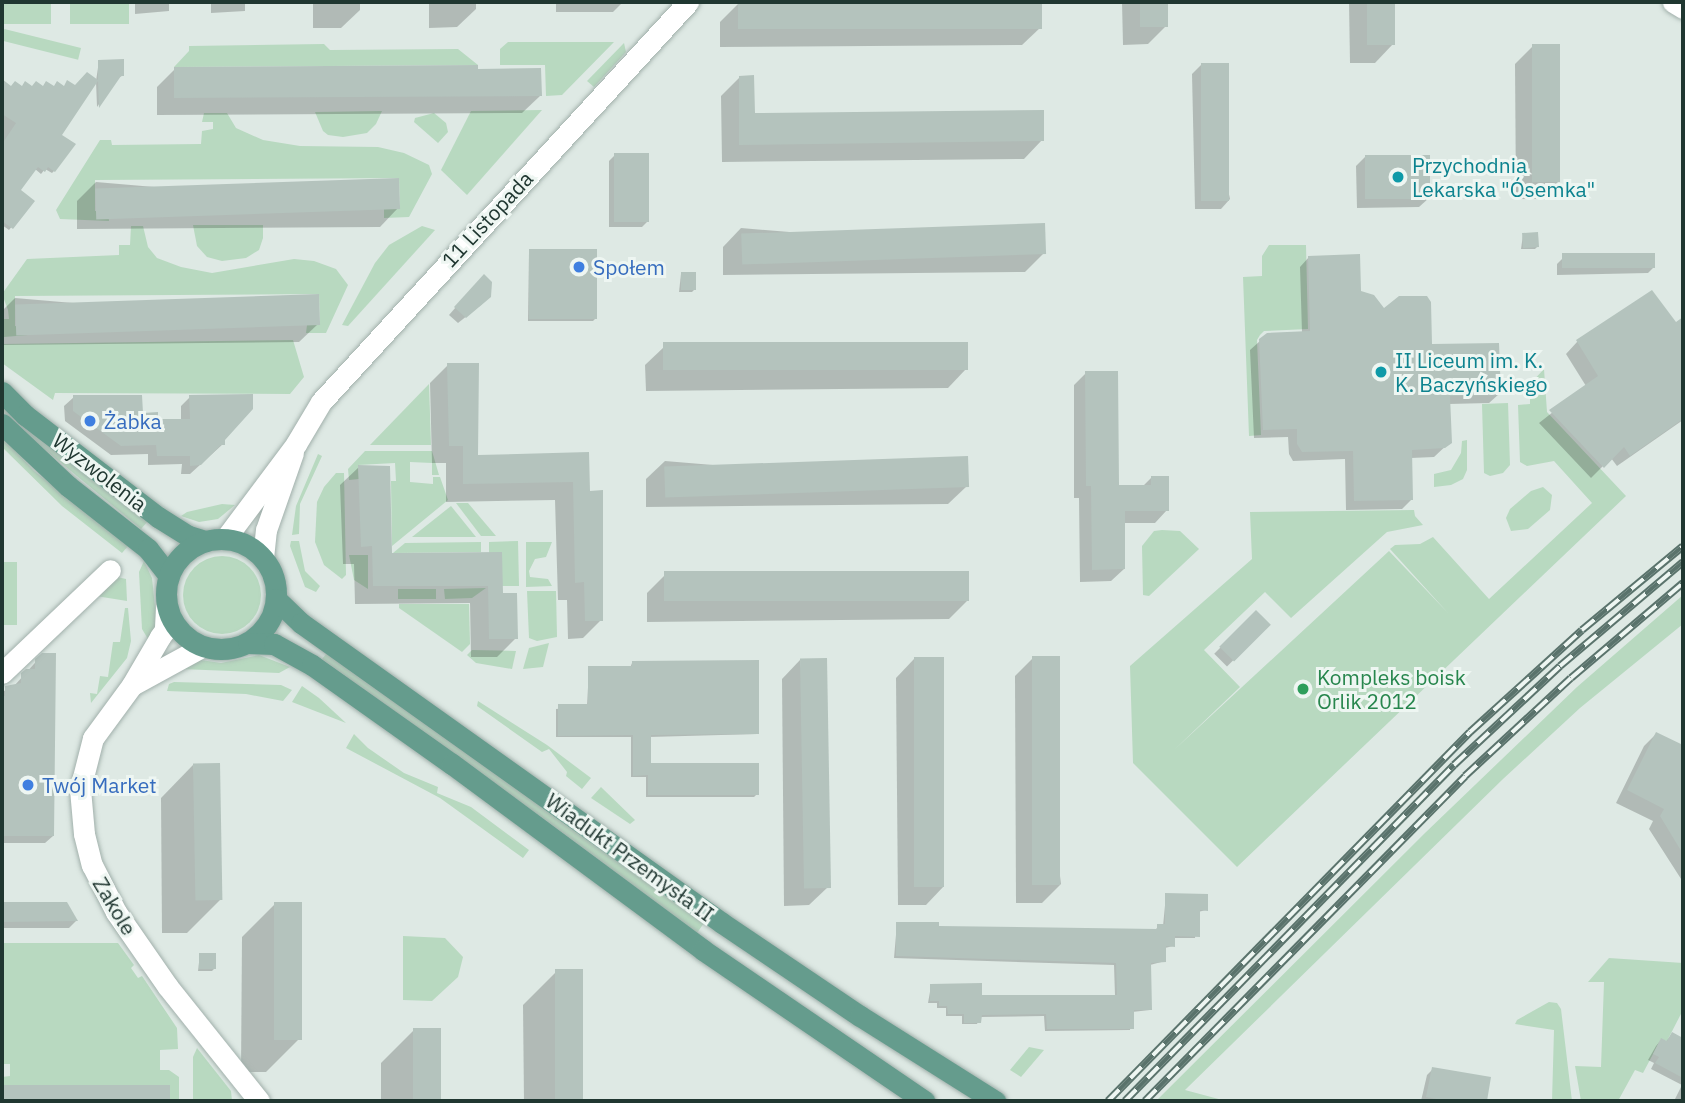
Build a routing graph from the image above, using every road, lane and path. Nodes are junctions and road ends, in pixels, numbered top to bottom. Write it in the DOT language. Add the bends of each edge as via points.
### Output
graph roads {
  1 [pos="688,2"];
  2 [pos="1673,2"];
  3 [pos="1683,8"];
  4 [pos="2,392"];
  5 [pos="2,424"];
  6 [pos="296,444"];
  7 [pos="215,540"];
  8 [pos="263,558"];
  9 [pos="110,570"];
  10 [pos="168,575"];
  11 [pos="276,599"];
  12 [pos="166,608"];
  13 [pos="248,643"];
  14 [pos="202,647"];
  15 [pos="2,673"];
  16 [pos="132,685"];
  17 [pos="259,1101"];
  18 [pos="924,1101"];
  19 [pos="995,1101"];
  1 -- 6 [label="street, 11 Listopada" via="363,354 321,402"];
  2 -- 3 [label="street"];
  4 -- 7 [label="main road, Wyzwolenia" via="24,415 158,517 189,536"];
  5 -- 10 [label="main road, Wyzwolenia" via="68,486 148,548"];
  6 -- 7 [label="street, 11 Listopada"];
  6 -- 8 [label="street, 11 Listopada" via="266,530"];
  7 -- 8 [label="main road" via="240,542"];
  7 -- 10 [label="main road" via="182,554"];
  8 -- 11 [label="main road" via="273,577"];
  9 -- 15 [label="street"];
  10 -- 12 [label="main road"];
  11 -- 13 [label="main road" via="267,624"];
  11 -- 19 [label="main road, Wiadukt Przemysła II" via="301,622 722,923"];
  12 -- 14 [label="main road" via="180,632"];
  12 -- 16 [label="street, Zakole" via="164,630"];
  13 -- 14 [label="main road" via="225,649"];
  13 -- 18 [label="main road, Wiadukt Przemysła II" via="274,644 312,665 703,950"];
  14 -- 16 [label="street, Zakole"];
  16 -- 17 [label="street, Zakole" via="93,738 82,771 81,813 89,856 122,922"];
}
